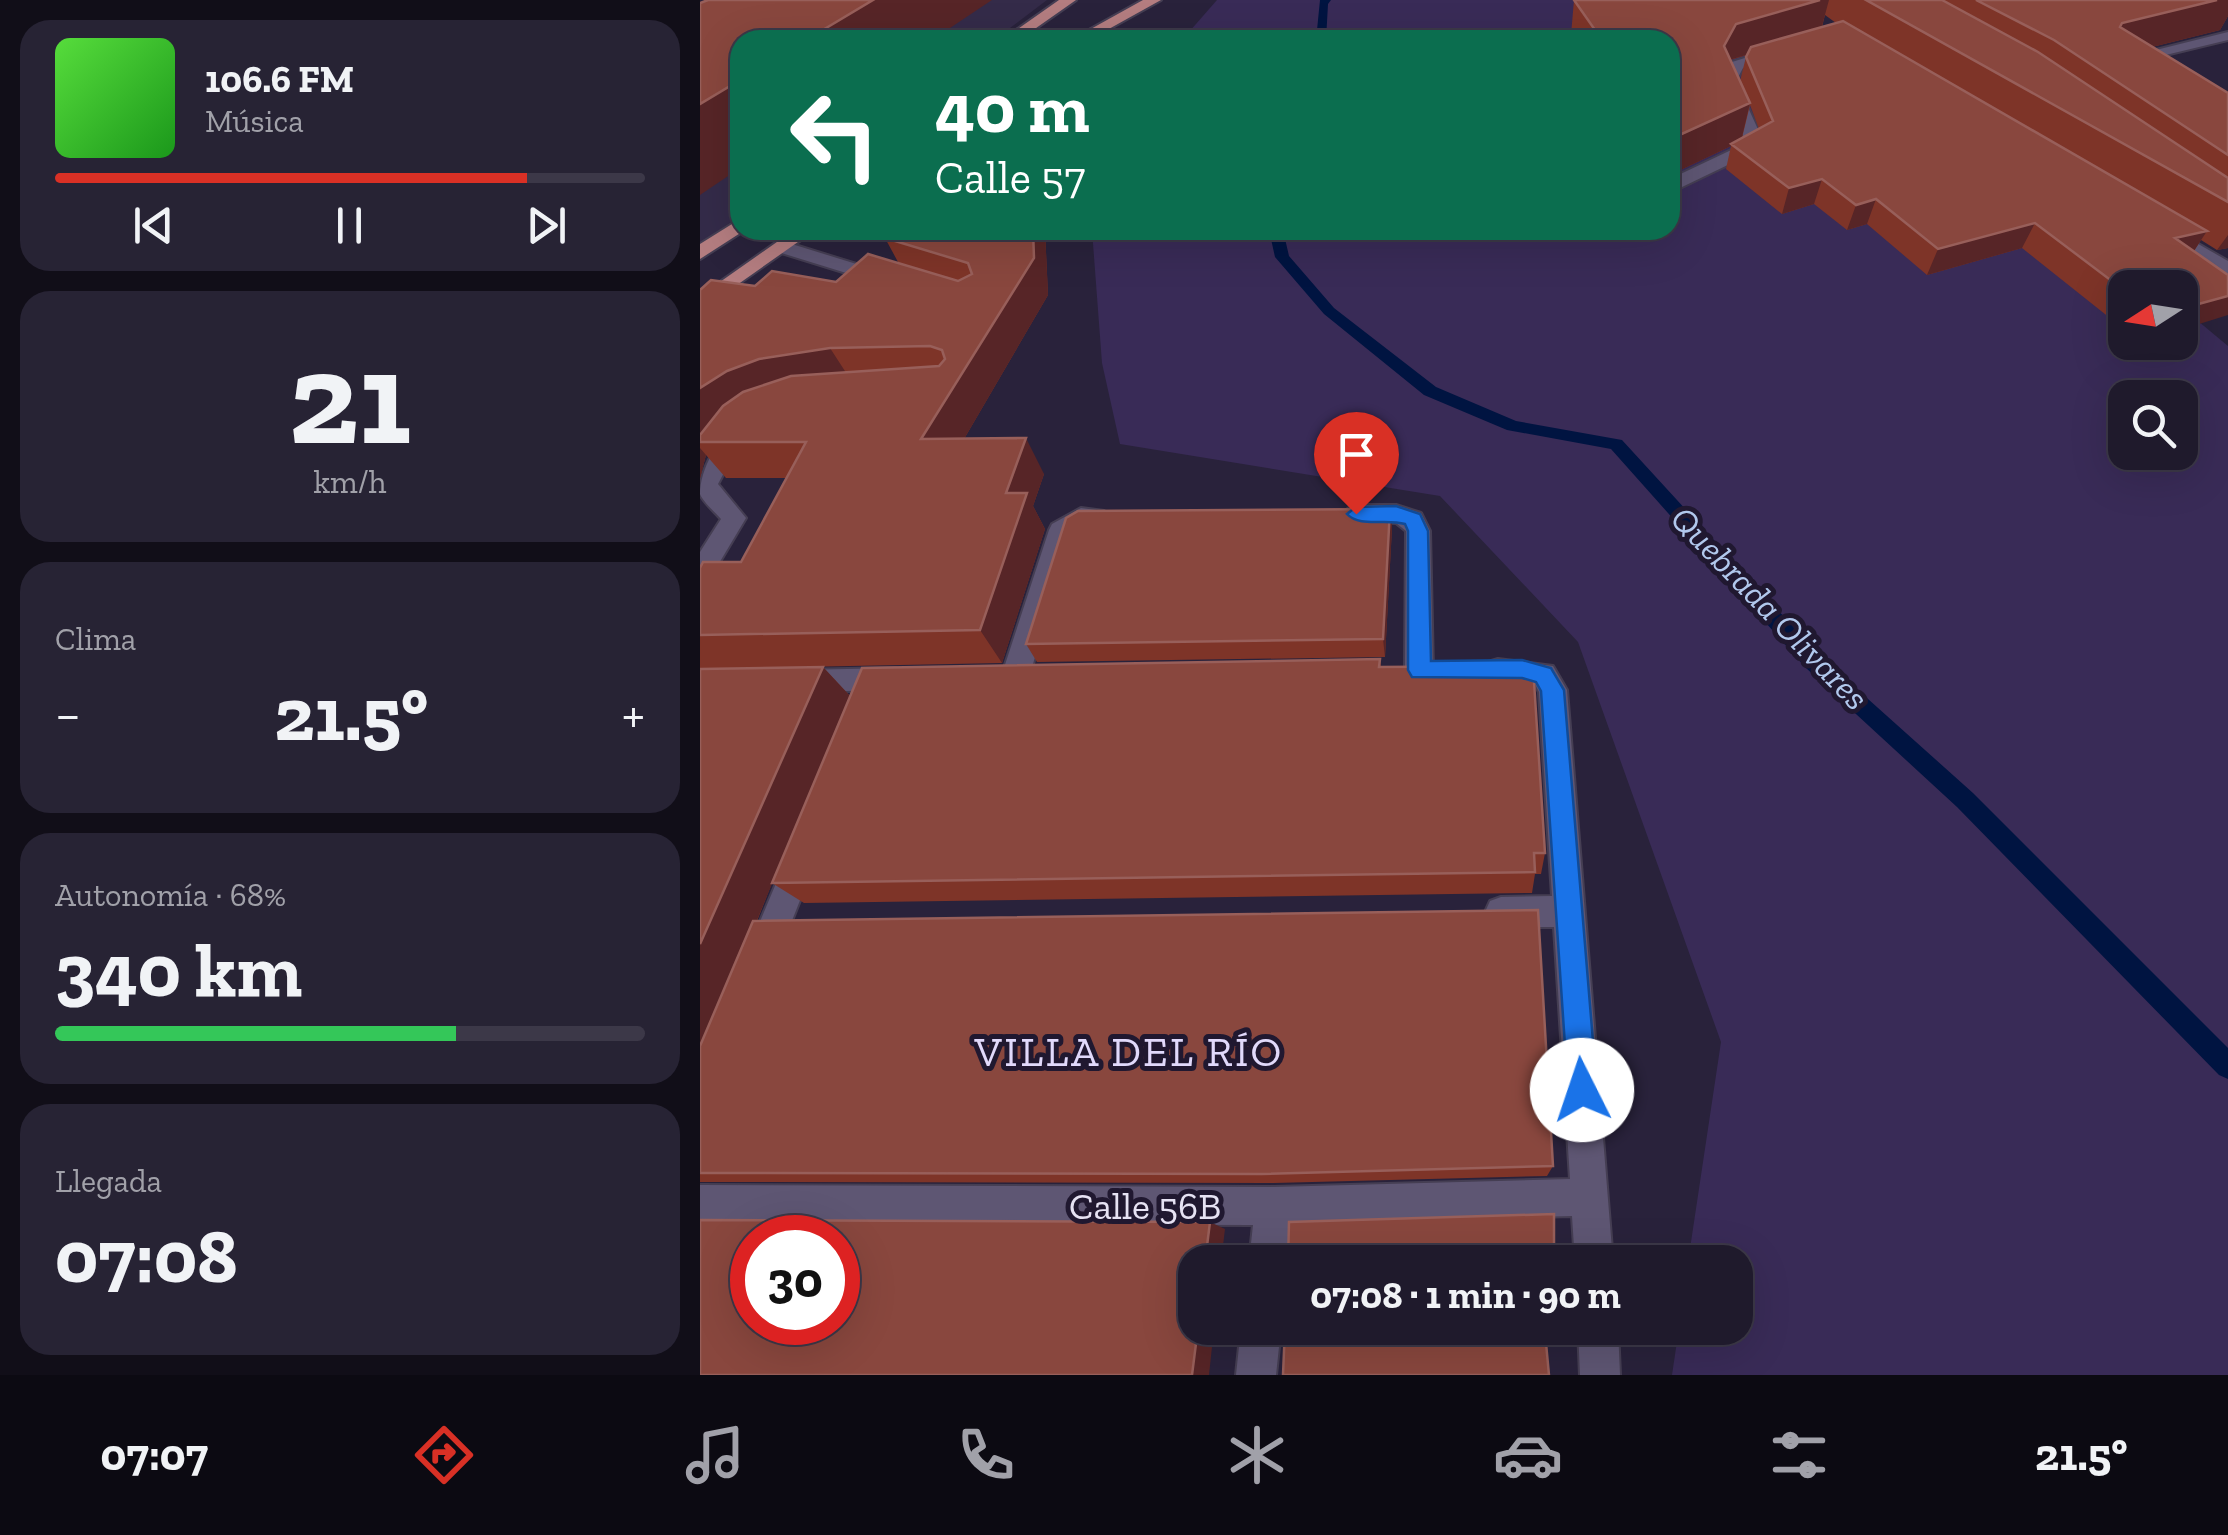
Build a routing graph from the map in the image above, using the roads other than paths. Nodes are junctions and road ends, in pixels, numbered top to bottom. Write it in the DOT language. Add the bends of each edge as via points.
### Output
graph roads {
  1 [pos="1059,0"];
  2 [pos="1069,0"];
  3 [pos="1130,0"];
  4 [pos="1154,0"];
  5 [pos="1021,30"];
  6 [pos="1023,30"];
  7 [pos="1090,30"];
  8 [pos="1096,30"];
  9 [pos="2228,36"];
  10 [pos="1790,49"];
  11 [pos="2130,74"];
  12 [pos="1680,181"];
  13 [pos="2143,218"];
  14 [pos="730,233"];
  15 [pos="792,240"];
  16 [pos="782,247"];
  17 [pos="700,253"];
  18 [pos="2228,268"];
  19 [pos="906,286"];
  20 [pos="700,305"];
  21 [pos="755,425"];
  22 [pos="1337,514"];
  23 [pos="1120,516"];
  24 [pos="700,573"];
  25 [pos="1015,677"];
  26 [pos="915,678"];
  27 [pos="875,679"];
  28 [pos="778,681"];
  29 [pos="861,714"];
  30 [pos="811,836"];
  31 [pos="1570,911"];
  32 [pos="1470,912"];
  33 [pos="814,922"];
  34 [pos="775,923"];
  35 [pos="748,991"];
  36 [pos="1590,1197"];
  37 [pos="700,1204"];
  38 [pos="1274,1206"];
  39 [pos="1270,1245"];
  40 [pos="1593,1245"];
  41 [pos="1259,1345"];
  42 [pos="1599,1345"];
  43 [pos="1256,1375"];
  44 [pos="1600,1375"];
  1 -- 5 [label="main road"];
  2 -- 6 [label="main road"];
  3 -- 7 [label="main road"];
  4 -- 8 [label="main road"];
  9 -- 11 [label="street" via="2113,63"];
  10 -- 12 [label="street" via="1737,65 1728,80 1755,145"];
  13 -- 18 [label="street"];
  14 -- 17 [label="main road"];
  15 -- 16 [label="main road"];
  16 -- 19 [label="street"];
  16 -- 20 [label="main road"];
  21 -- 24 [label="street" via="728,445 706,485 734,518"];
  22 -- 31 [label="street" via="1396,514 1412,519 1418,531 1410,671 1544,674 1552,690"];
  23 -- 25 [label="street" via="1081,517 1061,530"];
  26 -- 27 [label="street"];
  27 -- 28 [label="street"];
  27 -- 29 [label="street"];
  30 -- 34 [label="street"];
  31 -- 32 [label="street"];
  31 -- 36 [label="street"];
  33 -- 34 [label="street"];
  34 -- 35 [label="street"];
  36 -- 38 [label="street, Calle 56B"];
  36 -- 40 [label="street"];
  37 -- 38 [label="street, Calle 56B"];
  38 -- 39 [label="street"];
  41 -- 43 [label="street"];
  42 -- 44 [label="street"];
}
